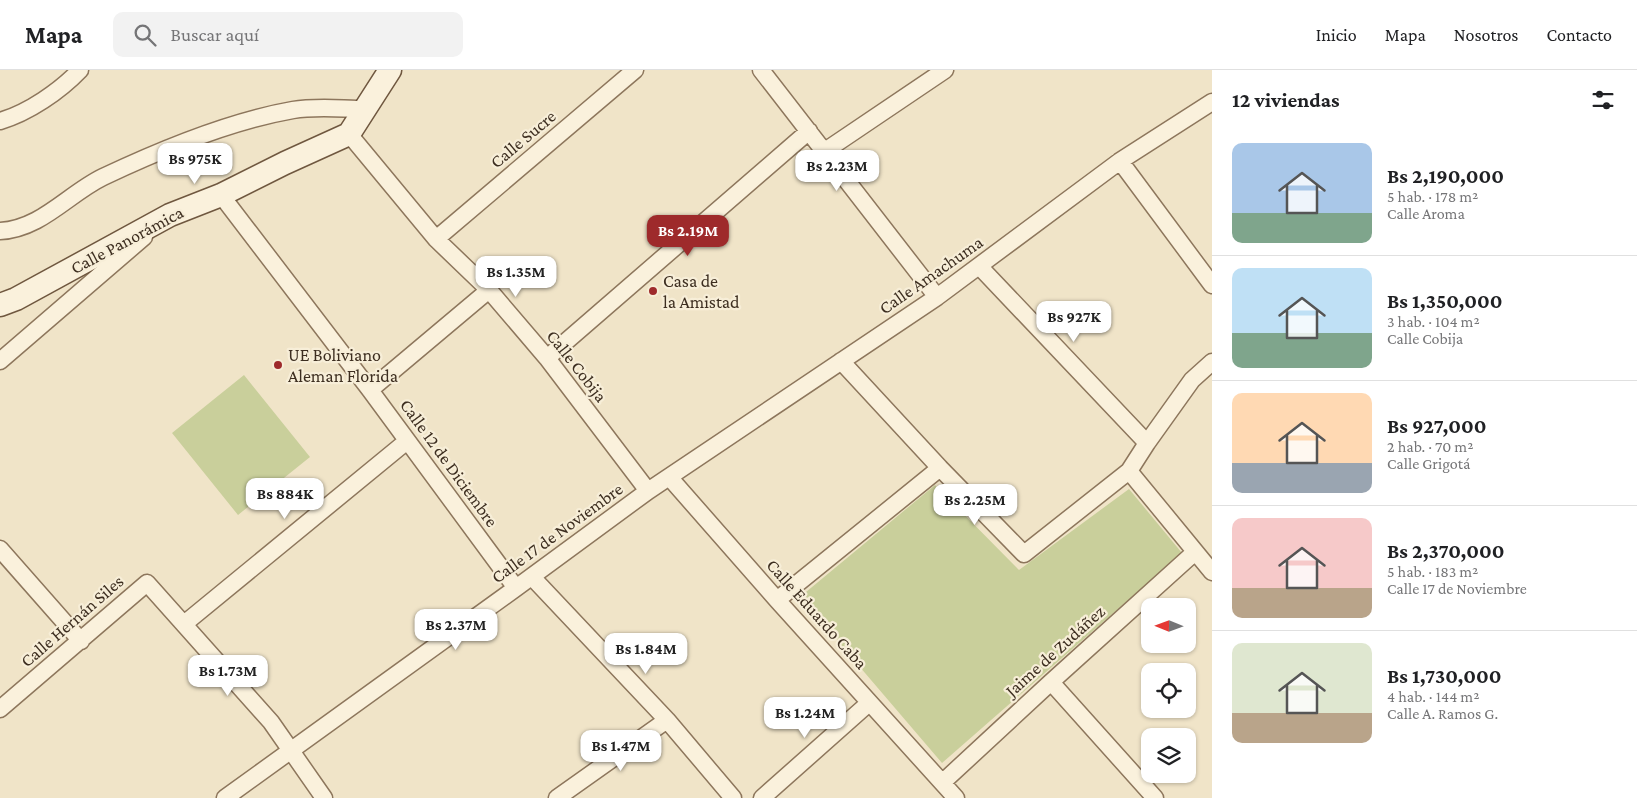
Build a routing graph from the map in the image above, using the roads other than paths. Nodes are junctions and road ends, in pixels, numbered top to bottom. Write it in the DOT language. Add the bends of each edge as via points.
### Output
graph roads {
  1 [pos="80,70"];
  2 [pos="390,70"];
  3 [pos="635,70"];
  4 [pos="761,70"];
  5 [pos="945,70"];
  6 [pos="1212,102"];
  7 [pos="366,109"];
  8 [pos="0,121"];
  9 [pos="810,131"];
  10 [pos="349,134"];
  11 [pos="825,150"];
  12 [pos="1120,161"];
  13 [pos="221,195"];
  14 [pos="170,214"];
  15 [pos="0,232"];
  16 [pos="436,239"];
  17 [pos="979,266"];
  18 [pos="1212,285"];
  19 [pos="489,290"];
  20 [pos="937,297"];
  21 [pos="0,305"];
  22 [pos="547,358"];
  23 [pos="0,361"];
  24 [pos="841,361"];
  25 [pos="1212,362"];
  26 [pos="370,390"];
  27 [pos="407,441"];
  28 [pos="1147,443"];
  29 [pos="940,468"];
  30 [pos="1129,471"];
  31 [pos="670,478"];
  32 [pos="648,491"];
  33 [pos="0,549"];
  34 [pos="1195,552"];
  35 [pos="1212,572"];
  36 [pos="532,577"];
  37 [pos="516,588"];
  38 [pos="777,600"];
  39 [pos="184,624"];
  40 [pos="80,642"];
  41 [pos="1051,682"];
  42 [pos="869,703"];
  43 [pos="0,709"];
  44 [pos="667,720"];
  45 [pos="290,751"];
  46 [pos="943,782"];
  47 [pos="225,798"];
  48 [pos="324,798"];
  49 [pos="557,798"];
  50 [pos="733,798"];
  51 [pos="762,798"];
  52 [pos="956,798"];
  53 [pos="1155,798"];
  1 -- 8 [label="street" via="68,83 16,116"];
  2 -- 7 [label="street"];
  3 -- 16 [label="street, Calle Sucre"];
  4 -- 9 [label="street"];
  5 -- 11 [label="street"];
  6 -- 12 [label="street, Calle Amachuma"];
  7 -- 10 [label="street"];
  7 -- 15 [label="street" via="295,110 192,139 101,178 48,214 13,231"];
  9 -- 11 [label="street"];
  9 -- 22 [label="street"];
  10 -- 13 [label="street, Calle Panorámica"];
  10 -- 16 [label="street, Calle Cobija"];
  11 -- 20 [label="street"];
  12 -- 17 [label="street, Calle Amachuma"];
  12 -- 18 [label="street"];
  13 -- 14 [label="street, Calle Panorámica"];
  13 -- 26 [label="street, Calle 12 de Diciembre"];
  14 -- 21 [label="street, Calle Panorámica"];
  14 -- 23 [label="street"];
  16 -- 19 [label="street, Calle Cobija"];
  17 -- 20 [label="street, Calle Amachuma"];
  17 -- 28 [label="street"];
  19 -- 22 [label="street, Calle Cobija"];
  19 -- 26 [label="street"];
  20 -- 24 [label="street, Calle Amachuma"];
  22 -- 32 [label="street, Calle Cobija"];
  24 -- 29 [label="street"];
  24 -- 31 [label="street, Calle Amachuma"];
  25 -- 28 [label="street" via="1192,380"];
  26 -- 27 [label="street, Calle 12 de Diciembre"];
  27 -- 37 [label="street, Calle 12 de Diciembre"];
  27 -- 39 [label="street"];
  28 -- 30 [label="street"];
  29 -- 30 [label="street" via="1024,554"];
  29 -- 38 [label="street"];
  30 -- 34 [label="street"];
  31 -- 32 [label="street, Calle 17 de Noviembre"];
  31 -- 38 [label="street, Calle Eduardo Caba"];
  32 -- 36 [label="street, Calle 17 de Noviembre"];
  33 -- 40 [label="street"];
  34 -- 35 [label="street"];
  34 -- 41 [label="street, Jaime de Zudáñez"];
  36 -- 37 [label="street, Calle 17 de Noviembre"];
  36 -- 44 [label="street"];
  37 -- 45 [label="street, Calle 17 de Noviembre"];
  38 -- 42 [label="street, Calle Eduardo Caba"];
  39 -- 40 [label="street, Calle Hernán Siles" via="147,583"];
  39 -- 45 [label="street" via="271,722"];
  40 -- 43 [label="street, Calle Hernán Siles"];
  41 -- 46 [label="street, Jaime de Zudáñez"];
  41 -- 53 [label="street"];
  42 -- 46 [label="street, Calle Eduardo Caba"];
  42 -- 51 [label="street"];
  44 -- 49 [label="street"];
  44 -- 50 [label="street"];
  45 -- 47 [label="street, Calle 17 de Noviembre"];
  45 -- 48 [label="street"];
  46 -- 52 [label="street, Calle Eduardo Caba"];
}
